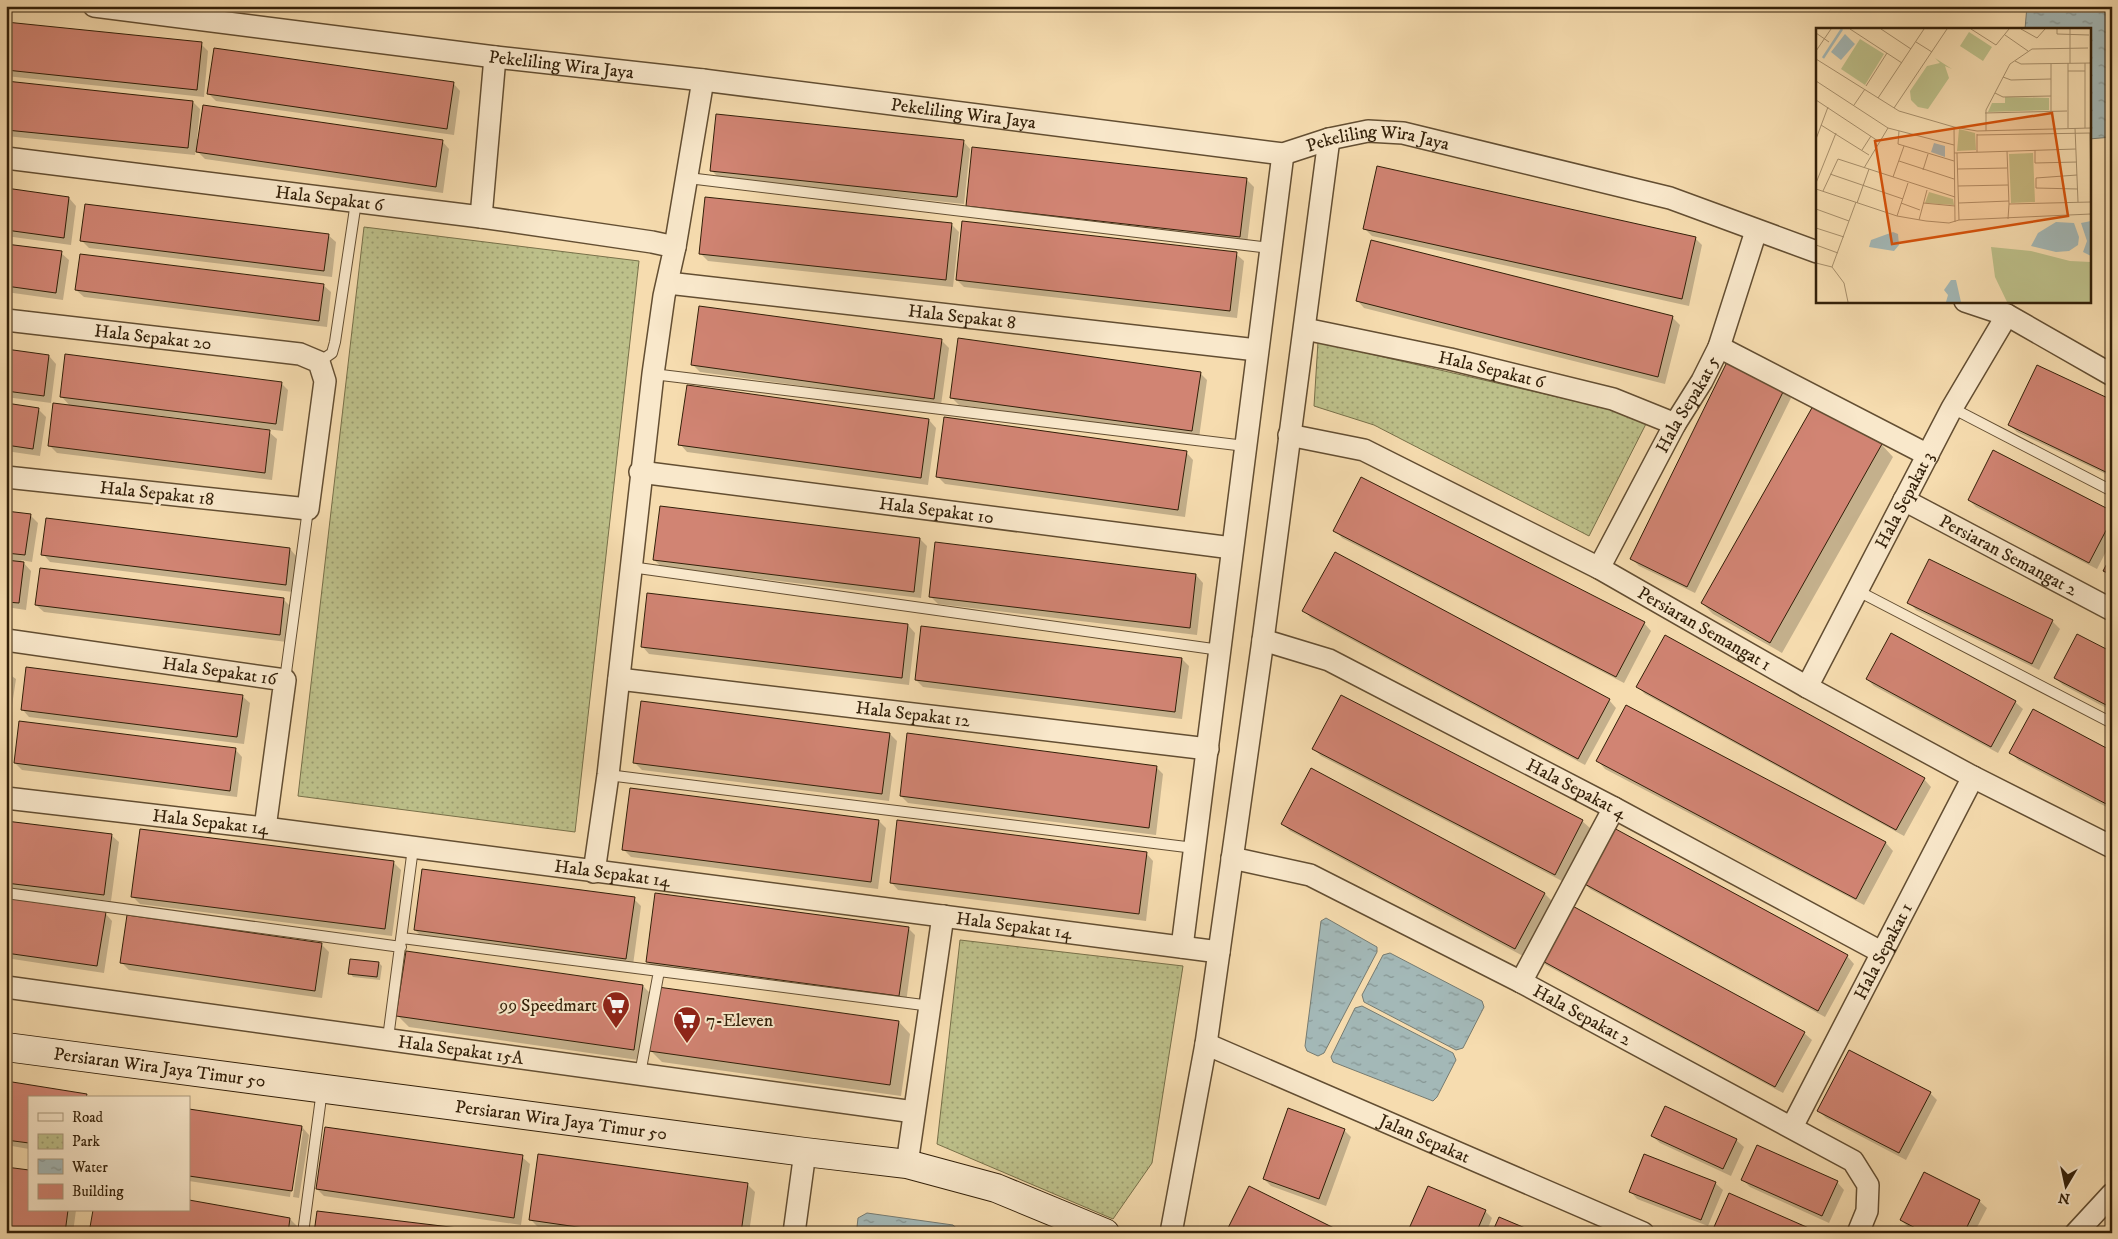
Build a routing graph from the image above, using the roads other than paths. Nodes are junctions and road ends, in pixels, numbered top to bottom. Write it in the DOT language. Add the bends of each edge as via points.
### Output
graph roads {
  1 [pos="94,6"];
  2 [pos="496,57"];
  3 [pos="703,80"];
  4 [pos="1329,139"];
  5 [pos="1283,154"];
  6 [pos="6,158"];
  7 [pos="688,178"];
  8 [pos="356,202"];
  9 [pos="481,217"];
  10 [pos="1756,231"];
  11 [pos="675,247"];
  12 [pos="1270,248"];
  13 [pos="1816,252"];
  14 [pos="668,283"];
  15 [pos="1968,302"];
  16 [pos="2007,315"];
  17 [pos="6,320"];
  18 [pos="1305,329"];
  19 [pos="1719,347"];
  20 [pos="1257,350"];
  21 [pos="309,358"];
  22 [pos="653,374"];
  23 [pos="2112,375"];
  24 [pos="1952,408"];
  25 [pos="1675,424"];
  26 [pos="1289,435"];
  27 [pos="1245,446"];
  28 [pos="1928,454"];
  29 [pos="640,472"];
  30 [pos="6,477"];
  31 [pos="2112,491"];
  32 [pos="1904,500"];
  33 [pos="308,509"];
  34 [pos="1232,548"];
  35 [pos="631,567"];
  36 [pos="1599,568"];
  37 [pos="1858,591"];
  38 [pos="2112,610"];
  39 [pos="6,640"];
  40 [pos="1263,640"];
  41 [pos="1220,650"];
  42 [pos="619,679"];
  43 [pos="285,680"];
  44 [pos="1807,687"];
  45 [pos="2112,723"];
  46 [pos="1208,748"];
  47 [pos="608,775"];
  48 [pos="1973,777"];
  49 [pos="6,798"];
  50 [pos="1614,808"];
  51 [pos="266,828"];
  52 [pos="2112,847"];
  53 [pos="413,848"];
  54 [pos="1194,848"];
  55 [pos="1232,858"];
  56 [pos="594,872"];
  57 [pos="6,893"];
  58 [pos="943,916"];
  59 [pos="401,943"];
  60 [pos="1182,947"];
  61 [pos="1219,952"];
  62 [pos="1881,952"];
  63 [pos="658,971"];
  64 [pos="1521,982"];
  65 [pos="6,987"];
  66 [pos="931,1006"];
  67 [pos="388,1038"];
  68 [pos="1206,1044"];
  69 [pos="6,1047"];
  70 [pos="640,1074"];
  71 [pos="322,1089"];
  72 [pos="914,1112"];
  73 [pos="1792,1127"];
  74 [pos="805,1152"];
  75 [pos="907,1164"];
  76 [pos="2112,1194"];
  77 [pos="2082,1231"];
  78 [pos="303,1233"];
  79 [pos="794,1233"];
  80 [pos="1105,1233"];
  81 [pos="1171,1233"];
  82 [pos="1642,1233"];
  83 [pos="1858,1233"];
  1 -- 2 [label="street, Pekeliling Wira Jaya"];
  2 -- 3 [label="street, Pekeliling Wira Jaya"];
  2 -- 9 [label="street"];
  3 -- 5 [label="street, Pekeliling Wira Jaya"];
  3 -- 7 [label="street"];
  4 -- 5 [label="street, Pekeliling Wira Jaya"];
  4 -- 10 [label="street, Pekeliling Wira Jaya" via="1368,131 1403,133 1670,198"];
  4 -- 18 [label="street"];
  5 -- 12 [label="street"];
  6 -- 8 [label="street, Hala Sepakat 6"];
  7 -- 11 [label="street"];
  7 -- 12 [label="lane"];
  8 -- 9 [label="street, Hala Sepakat 6"];
  8 -- 21 [label="lane" via="332,353"];
  9 -- 11 [label="street, Hala Sepakat 6"];
  10 -- 13 [label="street, Pekeliling Wira Jaya"];
  10 -- 19 [label="street, Hala Sepakat 5"];
  11 -- 14 [label="street"];
  12 -- 20 [label="street"];
  14 -- 20 [label="street, Hala Sepakat 8"];
  14 -- 22 [label="street"];
  15 -- 16 [label="street"];
  16 -- 23 [label="street"];
  16 -- 24 [label="street, Hala Sepakat 3"];
  17 -- 21 [label="street, Hala Sepakat 20"];
  18 -- 25 [label="street, Hala Sepakat 6" via="1450,359 1613,399"];
  18 -- 26 [label="street"];
  19 -- 25 [label="street, Hala Sepakat 5"];
  19 -- 28 [label="street"];
  20 -- 27 [label="street"];
  21 -- 33 [label="street" via="325,381"];
  22 -- 27 [label="lane"];
  22 -- 29 [label="street"];
  24 -- 28 [label="street, Hala Sepakat 3"];
  24 -- 31 [label="lane"];
  25 -- 36 [label="street, Hala Sepakat 5"];
  26 -- 36 [label="street, Persiaran Semangat 1" via="1364,450"];
  26 -- 40 [label="street"];
  27 -- 34 [label="street"];
  28 -- 32 [label="street, Hala Sepakat 3"];
  29 -- 34 [label="street, Hala Sepakat 10"];
  29 -- 35 [label="street"];
  30 -- 33 [label="street, Hala Sepakat 18"];
  32 -- 37 [label="street, Hala Sepakat 3"];
  32 -- 38 [label="street, Persiaran Semangat 2"];
  33 -- 43 [label="lane"];
  34 -- 41 [label="street"];
  35 -- 41 [label="lane"];
  35 -- 42 [label="street"];
  36 -- 44 [label="street, Persiaran Semangat 1"];
  37 -- 44 [label="street, Hala Sepakat 3"];
  37 -- 45 [label="lane"];
  39 -- 43 [label="street, Hala Sepakat 16"];
  40 -- 50 [label="street, Hala Sepakat 4" via="1329,660"];
  40 -- 55 [label="street"];
  41 -- 46 [label="street"];
  42 -- 46 [label="street, Hala Sepakat 12"];
  42 -- 47 [label="street"];
  43 -- 51 [label="street, Hala Sepakat 16"];
  44 -- 48 [label="street, Persiaran Semangat 1"];
  46 -- 54 [label="street"];
  47 -- 54 [label="lane"];
  47 -- 56 [label="street"];
  48 -- 52 [label="street, Persiaran Semangat 1"];
  48 -- 62 [label="street, Hala Sepakat 1"];
  49 -- 51 [label="street, Hala Sepakat 14"];
  50 -- 62 [label="street, Hala Sepakat 4"];
  50 -- 64 [label="street"];
  51 -- 53 [label="street, Hala Sepakat 14"];
  53 -- 56 [label="street, Hala Sepakat 14"];
  53 -- 59 [label="lane"];
  54 -- 60 [label="street"];
  55 -- 61 [label="street"];
  55 -- 64 [label="street, Hala Sepakat 2" via="1310,876"];
  56 -- 58 [label="street, Hala Sepakat 14"];
  57 -- 59 [label="lane"];
  58 -- 60 [label="street, Hala Sepakat 14"];
  58 -- 66 [label="street"];
  59 -- 63 [label="lane"];
  59 -- 67 [label="lane"];
  60 -- 61 [label="street, Hala Sepakat 14"];
  61 -- 68 [label="street"];
  62 -- 73 [label="street, Hala Sepakat 1"];
  63 -- 66 [label="lane"];
  63 -- 70 [label="lane"];
  64 -- 73 [label="street, Hala Sepakat 2"];
  65 -- 67 [label="street, Hala Sepakat 15A"];
  66 -- 72 [label="street"];
  67 -- 70 [label="street, Hala Sepakat 15A"];
  68 -- 81 [label="street"];
  68 -- 82 [label="street, Jalan Sepakat"];
  69 -- 71 [label="street, Persiaran Wira Jaya Timur 50"];
  70 -- 72 [label="street, Hala Sepakat 15A"];
  71 -- 74 [label="street, Persiaran Wira Jaya Timur 50"];
  71 -- 78 [label="lane"];
  72 -- 75 [label="street"];
  73 -- 83 [label="street, Hala Sepakat 2" via="1853,1161 1868,1186 1867,1211"];
  74 -- 75 [label="street, Persiaran Wira Jaya Timur 50"];
  74 -- 79 [label="street"];
  75 -- 80 [label="street, Persiaran Wira Jaya Timur 50" via="996,1188"];
  76 -- 77 [label="street"];
}
